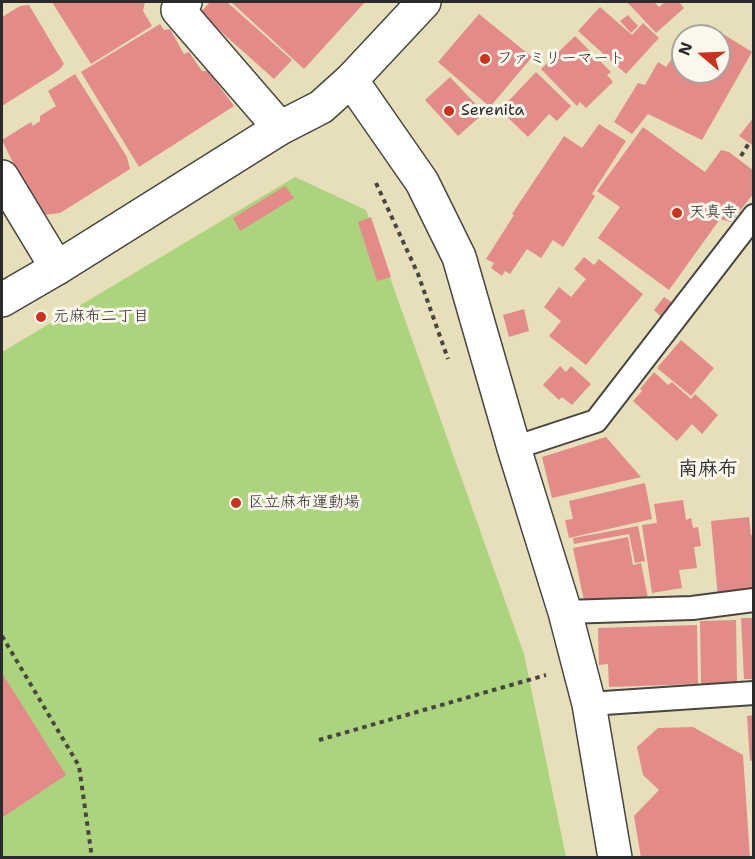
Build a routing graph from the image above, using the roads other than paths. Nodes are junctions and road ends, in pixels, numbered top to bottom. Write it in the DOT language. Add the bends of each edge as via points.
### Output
graph roads {
  1 [pos="184,2"];
  2 [pos="424,2"];
  3 [pos="351,80"];
  4 [pos="280,128"];
  5 [pos="2,177"];
  6 [pos="753,216"];
  7 [pos="57,268"];
  8 [pos="2,300"];
  9 [pos="514,448"];
  10 [pos="753,600"];
  11 [pos="566,612"];
  12 [pos="753,693"];
  13 [pos="589,704"];
  14 [pos="615,858"];
  1 -- 4 [label="street" via="178,10"];
  2 -- 3 [label="street"];
  3 -- 4 [label="street" via="321,107"];
  3 -- 9 [label="street" via="422,182 459,257"];
  4 -- 7 [label="street"];
  5 -- 7 [label="street"];
  6 -- 9 [label="lane" via="596,421"];
  7 -- 8 [label="street"];
  9 -- 11 [label="street"];
  10 -- 11 [label="lane" via="692,608"];
  11 -- 13 [label="street"];
  12 -- 13 [label="lane"];
  13 -- 14 [label="street"];
}
